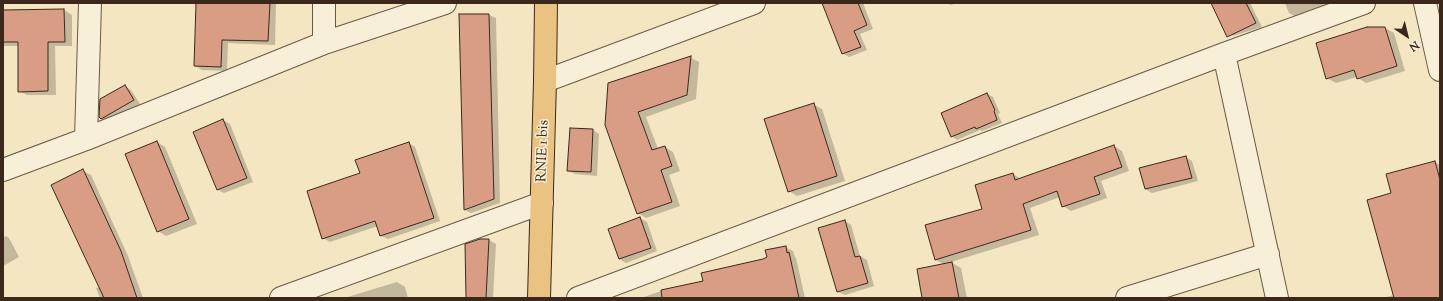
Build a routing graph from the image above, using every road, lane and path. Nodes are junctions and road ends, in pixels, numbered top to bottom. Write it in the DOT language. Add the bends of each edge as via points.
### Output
graph roads {
  1 [pos="90,3"];
  2 [pos="324,3"];
  3 [pos="445,3"];
  4 [pos="546,3"];
  5 [pos="754,3"];
  6 [pos="1364,3"];
  7 [pos="1424,3"];
  8 [pos="324,43"];
  9 [pos="1224,54"];
  10 [pos="1440,70"];
  11 [pos="545,81"];
  12 [pos="86,139"];
  13 [pos="3,170"];
  14 [pos="542,203"];
  15 [pos="1268,254"];
  16 [pos="282,298"];
  17 [pos="539,298"];
  18 [pos="578,298"];
  19 [pos="1127,298"];
  20 [pos="1277,298"];
  1 -- 12 [label="street"];
  2 -- 8 [label="street"];
  3 -- 8 [label="street"];
  4 -- 11 [label="main road, RNIE 1 bis"];
  5 -- 11 [label="street"];
  6 -- 9 [label="street"];
  7 -- 10 [label="street"];
  8 -- 12 [label="street"];
  9 -- 15 [label="street"];
  9 -- 18 [label="street"];
  11 -- 14 [label="main road, RNIE 1 bis"];
  12 -- 13 [label="street"];
  14 -- 16 [label="street"];
  14 -- 17 [label="main road, RNIE 1 bis"];
  15 -- 19 [label="street"];
  15 -- 20 [label="street"];
}
